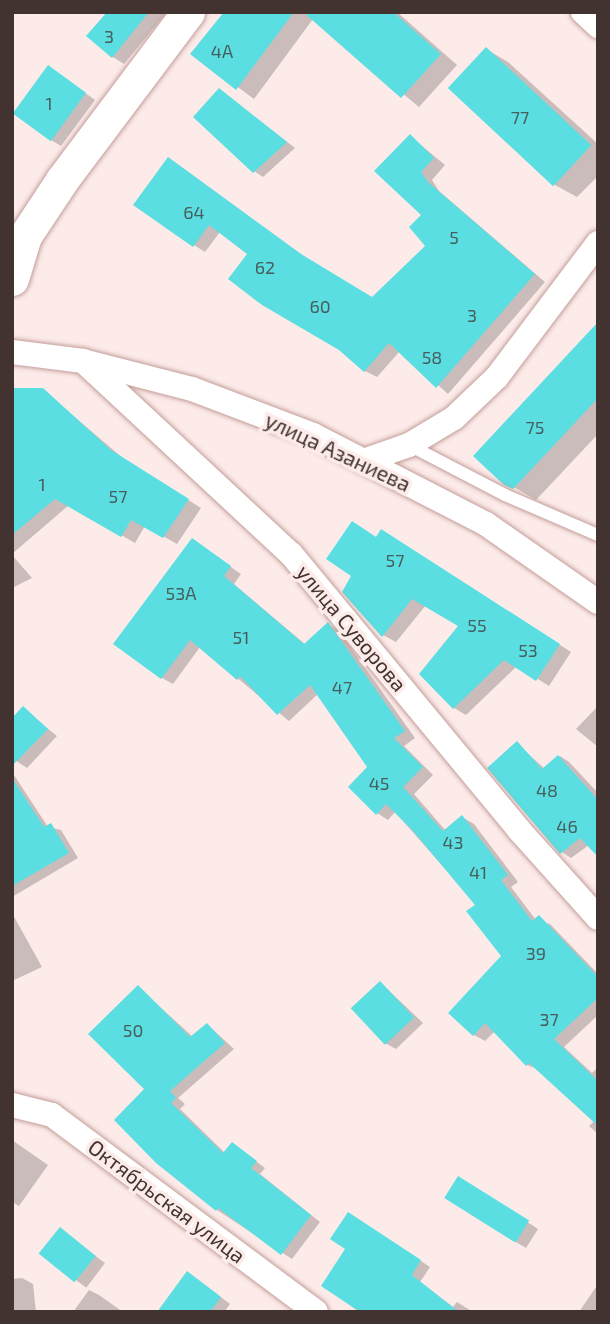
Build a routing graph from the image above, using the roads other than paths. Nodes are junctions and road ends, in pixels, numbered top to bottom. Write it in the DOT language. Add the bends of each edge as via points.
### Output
graph roads {
  1 [pos="188,12"];
  2 [pos="583,12"];
  3 [pos="598,26"];
  4 [pos="19,226"];
  5 [pos="598,243"];
  6 [pos="12,279"];
  7 [pos="12,352"];
  8 [pos="83,361"];
  9 [pos="409,445"];
  10 [pos="363,461"];
  11 [pos="598,535"];
  12 [pos="598,602"];
  13 [pos="598,918"];
  14 [pos="12,1105"];
  15 [pos="316,1312"];
  1 -- 4 [label="street"];
  2 -- 3 [label="street"];
  4 -- 6 [label="street"];
  5 -- 9 [label="street" via="497,377 454,418"];
  7 -- 8 [label="street, улица Азаниева"];
  8 -- 10 [label="street, улица Азаниева" via="192,389 313,435"];
  8 -- 13 [label="street, улица Суворова" via="291,554 519,830"];
  9 -- 10 [label="street"];
  9 -- 11 [label="lane" via="505,495"];
  10 -- 12 [label="street, улица Азаниева" via="486,524"];
  14 -- 15 [label="street, Октябрьская улица" via="52,1115"];
}
